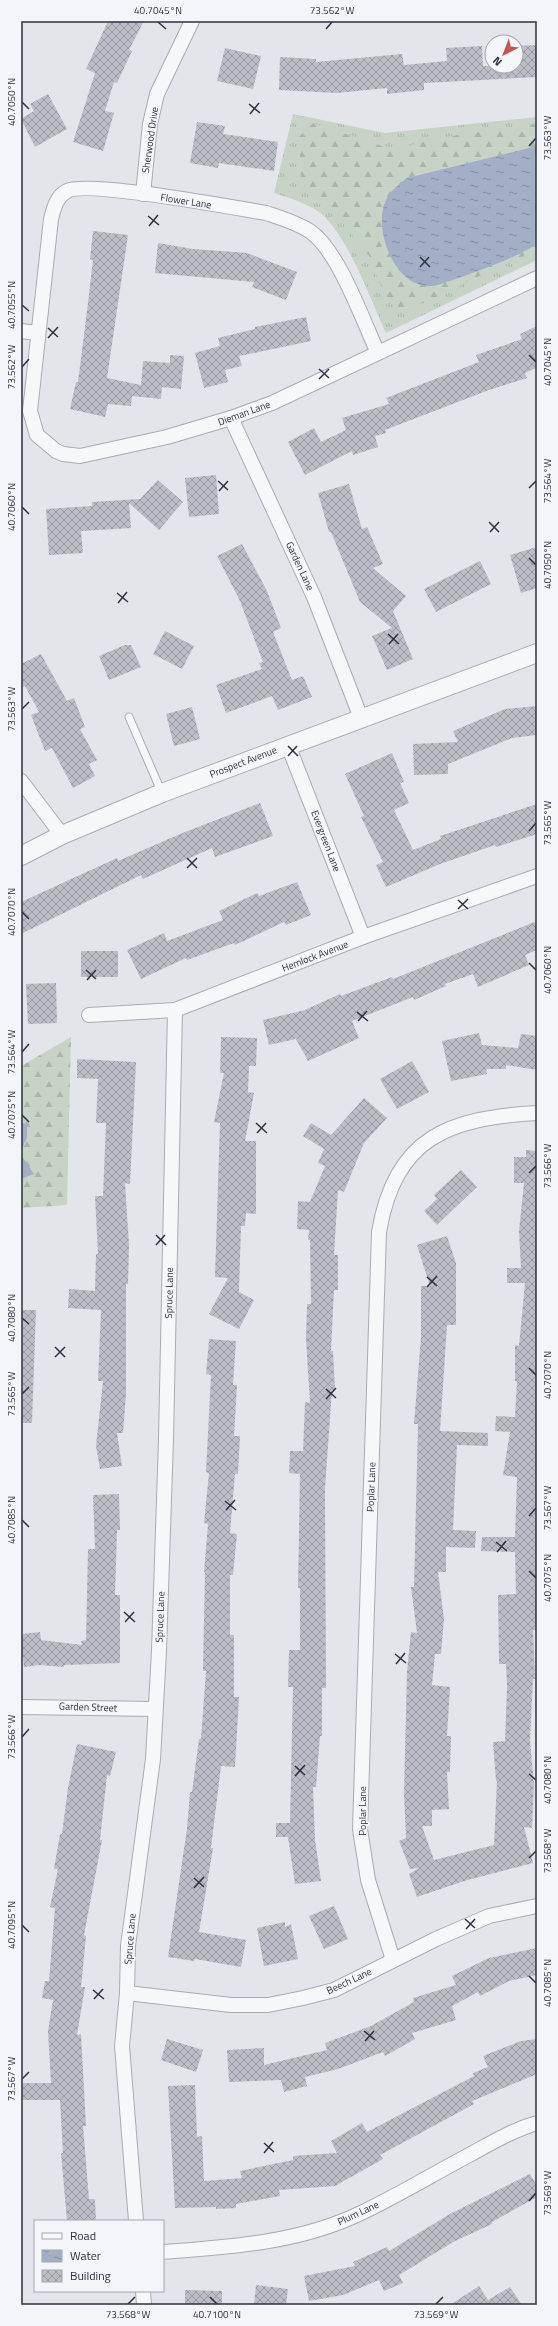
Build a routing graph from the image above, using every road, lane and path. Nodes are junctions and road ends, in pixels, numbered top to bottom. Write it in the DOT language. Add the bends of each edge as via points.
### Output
graph roads {
  1 [pos="192,21"];
  2 [pos="143,194"];
  3 [pos="537,278"];
  4 [pos="21,332"];
  5 [pos="37,333"];
  6 [pos="378,353"];
  7 [pos="231,418"];
  8 [pos="537,653"];
  9 [pos="128,716"];
  10 [pos="361,718"];
  11 [pos="288,745"];
  12 [pos="21,781"];
  13 [pos="162,793"];
  14 [pos="62,835"];
  15 [pos="21,856"];
  16 [pos="537,876"];
  17 [pos="363,937"];
  18 [pos="175,1010"];
  19 [pos="89,1015"];
  20 [pos="537,1113"];
  21 [pos="21,1706"];
  22 [pos="155,1709"];
  23 [pos="537,1906"];
  24 [pos="393,1960"];
  25 [pos="127,1993"];
  26 [pos="537,2123"];
  27 [pos="136,2220"];
  28 [pos="164,2252"];
  29 [pos="143,2292"];
  30 [pos="144,2305"];
  1 -- 2 [label="street, Sherwood Drive" via="157,94 150,124"];
  2 -- 5 [label="street, Flower Lane" via="78,188 67,191 58,198 51,219"];
  2 -- 6 [label="street, Flower Lane" via="266,213 311,232 321,241 338,267"];
  3 -- 6 [label="street, Dieman Lane"];
  4 -- 5 [label="street"];
  5 -- 7 [label="street, Dieman Lane" via="30,411 38,435 56,451 80,456 167,437"];
  6 -- 7 [label="street, Dieman Lane"];
  7 -- 10 [label="street, Garden Lane" via="314,597"];
  8 -- 10 [label="street, Prospect Avenue"];
  9 -- 13 [label="lane"];
  10 -- 11 [label="street, Prospect Avenue"];
  11 -- 13 [label="street, Prospect Avenue"];
  11 -- 17 [label="street, Evergreen Lane"];
  12 -- 14 [label="street"];
  13 -- 14 [label="street, Prospect Avenue"];
  14 -- 15 [label="street, Prospect Avenue"];
  16 -- 17 [label="street, Hemlock Avenue"];
  17 -- 18 [label="street, Hemlock Avenue"];
  18 -- 19 [label="street, Hemlock Avenue"];
  18 -- 22 [label="street, Spruce Lane" via="166,1439"];
  20 -- 24 [label="street, Poplar Lane" via="499,1115 472,1120 451,1128 427,1142 407,1160 392,1182 381,1219 360,1829 368,1880"];
  21 -- 22 [label="street, Garden Street"];
  22 -- 25 [label="street, Spruce Lane" via="153,1759 128,1946"];
  23 -- 24 [label="street, Beech Lane" via="489,1916"];
  24 -- 25 [label="street, Beech Lane" via="334,1990 268,2005 231,2005"];
  25 -- 27 [label="street, Spruce Lane" via="122,2046"];
  26 -- 28 [label="street, Plum Lane" via="505,2136 361,2213 319,2230 235,2247"];
  29 -- 30 [label="street"];
}
